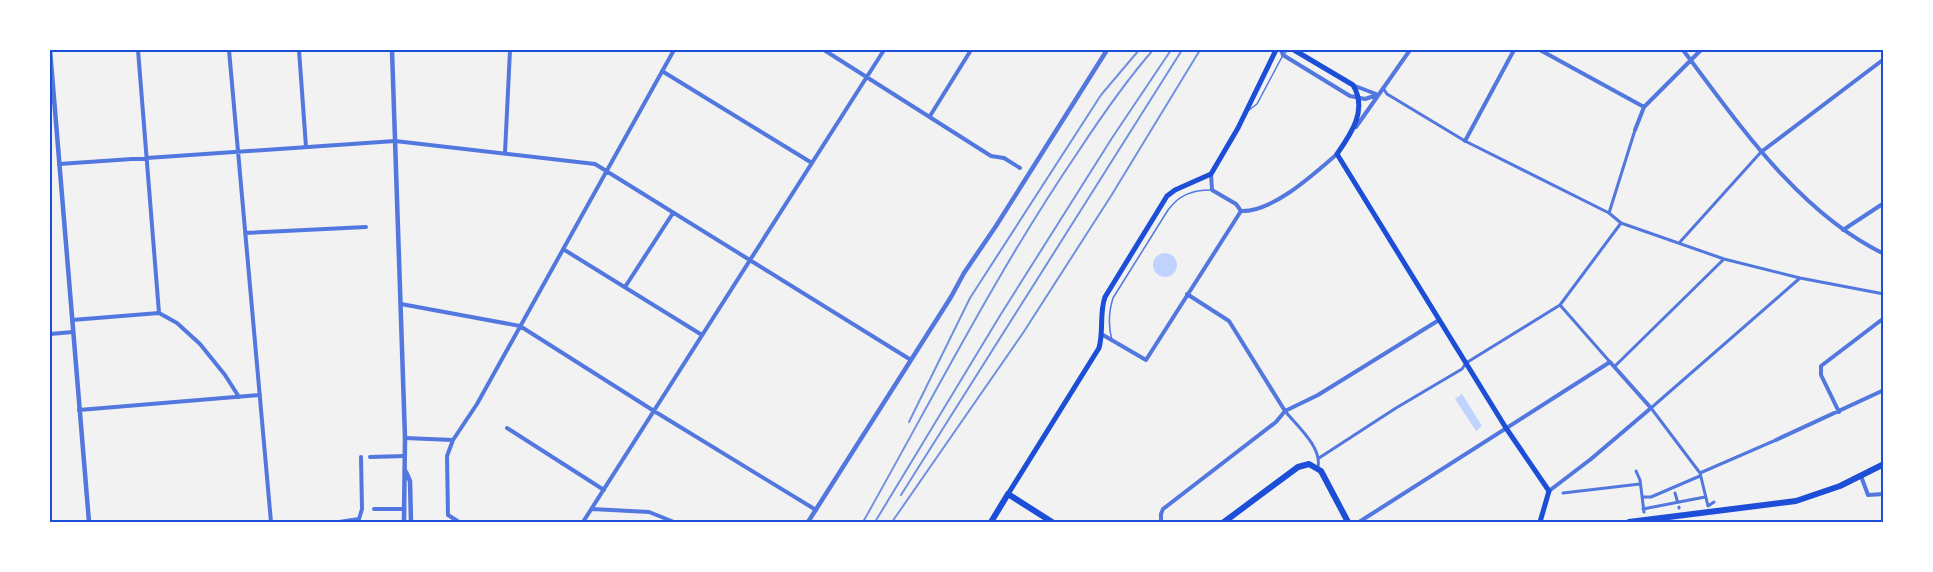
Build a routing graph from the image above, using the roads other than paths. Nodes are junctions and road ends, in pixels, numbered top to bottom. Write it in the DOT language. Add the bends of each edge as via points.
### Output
graph roads {
  1 [pos="50,50"];
  2 [pos="138,50"];
  3 [pos="229,50"];
  4 [pos="299,50"];
  5 [pos="392,50"];
  6 [pos="510,50"];
  7 [pos="674,50"];
  8 [pos="824,50"];
  9 [pos="884,50"];
  10 [pos="971,50"];
  11 [pos="1107,50"];
  12 [pos="1276,50"];
  13 [pos="1281,50"];
  14 [pos="1288,50"];
  15 [pos="1294,50"];
  16 [pos="1410,50"];
  17 [pos="1514,50"];
  18 [pos="1540,50"];
  19 [pos="1683,50"];
  20 [pos="1701,50"];
  21 [pos="1283,55"];
  22 [pos="1884,59"];
  23 [pos="1691,60"];
  24 [pos="662,71"];
  25 [pos="867,76"];
  26 [pos="1353,86"];
  27 [pos="1382,87"];
  28 [pos="1377,95"];
  29 [pos="1359,99"];
  30 [pos="1644,107"];
  31 [pos="1246,112"];
  32 [pos="930,116"];
  33 [pos="1355,127"];
  34 [pos="1635,130"];
  35 [pos="395,141"];
  36 [pos="1465,141"];
  37 [pos="306,147"];
  38 [pos="1761,152"];
  39 [pos="238,153"];
  40 [pos="505,153"];
  41 [pos="1337,154"];
  42 [pos="148,158"];
  43 [pos="812,163"];
  44 [pos="59,164"];
  45 [pos="1020,168"];
  46 [pos="607,171"];
  47 [pos="1211,174"];
  48 [pos="1212,190"];
  49 [pos="1884,202"];
  50 [pos="1241,211"];
  51 [pos="673,213"];
  52 [pos="1609,213"];
  53 [pos="1621,223"];
  54 [pos="366,227"];
  55 [pos="1843,230"];
  56 [pos="245,234"];
  57 [pos="1680,242"];
  58 [pos="563,249"];
  59 [pos="1884,254"];
  60 [pos="1724,259"];
  61 [pos="750,261"];
  62 [pos="1800,278"];
  63 [pos="625,287"];
  64 [pos="1188,294"];
  65 [pos="1884,294"];
  66 [pos="401,304"];
  67 [pos="1560,305"];
  68 [pos="159,313"];
  69 [pos="1884,318"];
  70 [pos="72,320"];
  71 [pos="1439,320"];
  72 [pos="520,326"];
  73 [pos="73,332"];
  74 [pos="50,334"];
  75 [pos="702,334"];
  76 [pos="1103,334"];
  77 [pos="1112,340"];
  78 [pos="911,361"];
  79 [pos="1610,362"];
  80 [pos="1466,363"];
  81 [pos="1615,366"];
  82 [pos="1884,390"];
  83 [pos="260,395"];
  84 [pos="239,397"];
  85 [pos="1651,408"];
  86 [pos="79,410"];
  87 [pos="654,411"];
  88 [pos="1285,411"];
  89 [pos="1839,412"];
  90 [pos="507,428"];
  91 [pos="1506,428"];
  92 [pos="405,438"];
  93 [pos="453,440"];
  94 [pos="1776,440"];
  95 [pos="406,456"];
  96 [pos="361,457"];
  97 [pos="370,457"];
  98 [pos="1319,458"];
  99 [pos="1883,466"];
  100 [pos="1318,468"];
  101 [pos="1636,471"];
  102 [pos="406,472"];
  103 [pos="1700,475"];
  104 [pos="1861,475"];
  105 [pos="1640,484"];
  106 [pos="1673,487"];
  107 [pos="604,490"];
  108 [pos="1549,491"];
  109 [pos="1563,493"];
  110 [pos="1008,494"];
  111 [pos="1884,494"];
  112 [pos="1642,497"];
  113 [pos="1705,497"];
  114 [pos="1714,502"];
  115 [pos="1678,504"];
  116 [pos="374,509"];
  117 [pos="404,509"];
  118 [pos="592,509"];
  119 [pos="816,510"];
  120 [pos="89,522"];
  121 [pos="271,522"];
  122 [pos="339,522"];
  123 [pos="404,522"];
  124 [pos="411,522"];
  125 [pos="459,522"];
  126 [pos="584,522"];
  127 [pos="674,522"];
  128 [pos="808,522"];
  129 [pos="991,522"];
  130 [pos="1052,522"];
  131 [pos="1161,522"];
  132 [pos="1224,522"];
  133 [pos="1348,522"];
  134 [pos="1359,522"];
  135 [pos="1540,522"];
  136 [pos="1629,522"];
  1 -- 44 [label="street"];
  2 -- 42 [label="street"];
  3 -- 39 [label="street"];
  4 -- 37 [label="street"];
  5 -- 35 [label="street"];
  6 -- 40 [label="street"];
  7 -- 24 [label="street"];
  8 -- 25 [label="street"];
  9 -- 25 [label="street"];
  10 -- 32 [label="street"];
  11 -- 78 [label="street"];
  12 -- 31 [label="main road"];
  13 -- 21 [label="street"];
  14 -- 21 [label="lane"];
  15 -- 26 [label="main road"];
  16 -- 27 [label="street"];
  17 -- 36 [label="street"];
  18 -- 30 [label="street"];
  19 -- 23 [label="street"];
  20 -- 23 [label="street"];
  21 -- 29 [label="street"];
  21 -- 31 [label="lane" via="1257,104"];
  22 -- 38 [label="street"];
  23 -- 30 [label="street"];
  23 -- 38 [label="street"];
  24 -- 43 [label="street"];
  24 -- 46 [label="street"];
  25 -- 32 [label="street"];
  25 -- 43 [label="street"];
  26 -- 28 [label="street"];
  26 -- 29 [label="main road"];
  27 -- 28 [label="street"];
  27 -- 36 [label="street" via="1387,94"];
  28 -- 29 [label="street"];
  28 -- 33 [label="street"];
  29 -- 33 [label="main road"];
  30 -- 34 [label="street"];
  31 -- 47 [label="main road"];
  32 -- 45 [label="street" via="991,156 1004,158"];
  33 -- 41 [label="main road"];
  34 -- 52 [label="street"];
  35 -- 37 [label="street"];
  35 -- 40 [label="street"];
  35 -- 66 [label="street"];
  36 -- 52 [label="street"];
  37 -- 39 [label="street"];
  38 -- 55 [label="street"];
  38 -- 57 [label="street"];
  39 -- 42 [label="street"];
  39 -- 56 [label="street"];
  40 -- 46 [label="street" via="595,164"];
  41 -- 50 [label="street" via="1284,195 1261,208"];
  41 -- 71 [label="main road"];
  42 -- 44 [label="street"];
  42 -- 68 [label="street"];
  43 -- 61 [label="street"];
  44 -- 70 [label="street"];
  46 -- 51 [label="street"];
  46 -- 58 [label="street"];
  47 -- 48 [label="street"];
  47 -- 76 [label="main road" via="1167,196 1104,297"];
  48 -- 50 [label="street"];
  48 -- 77 [label="lane" via="1183,195 1168,210 1113,298"];
  49 -- 55 [label="street"];
  50 -- 64 [label="street"];
  51 -- 61 [label="street"];
  51 -- 63 [label="street"];
  52 -- 53 [label="street"];
  53 -- 57 [label="street"];
  53 -- 67 [label="street"];
  54 -- 56 [label="street"];
  55 -- 59 [label="street"];
  56 -- 83 [label="street"];
  57 -- 60 [label="street"];
  58 -- 63 [label="street"];
  58 -- 72 [label="street"];
  60 -- 62 [label="street"];
  60 -- 81 [label="street"];
  61 -- 75 [label="street"];
  61 -- 78 [label="street"];
  62 -- 65 [label="street"];
  62 -- 85 [label="street"];
  63 -- 75 [label="street"];
  64 -- 77 [label="street" via="1146,360"];
  64 -- 88 [label="street" via="1229,321"];
  66 -- 72 [label="street"];
  66 -- 92 [label="street"];
  67 -- 79 [label="street"];
  67 -- 80 [label="street"];
  68 -- 70 [label="street"];
  68 -- 84 [label="street" via="200,344"];
  69 -- 89 [label="street" via="1821,366 1821,375"];
  70 -- 73 [label="street"];
  71 -- 80 [label="main road"];
  71 -- 88 [label="street"];
  72 -- 87 [label="street"];
  72 -- 93 [label="street"];
  73 -- 74 [label="street"];
  73 -- 86 [label="street"];
  75 -- 87 [label="street"];
  76 -- 77 [label="street"];
  76 -- 110 [label="main road" via="1099,348"];
  78 -- 119 [label="street"];
  79 -- 81 [label="street"];
  79 -- 91 [label="street"];
  80 -- 91 [label="main road"];
  80 -- 98 [label="street"];
  81 -- 85 [label="street"];
  82 -- 89 [label="street"];
  83 -- 84 [label="street"];
  83 -- 121 [label="street"];
  84 -- 86 [label="street"];
  85 -- 103 [label="street"];
  85 -- 108 [label="street"];
  86 -- 120 [label="street"];
  87 -- 107 [label="street"];
  87 -- 119 [label="street"];
  88 -- 98 [label="street"];
  88 -- 131 [label="street" via="1163,509"];
  89 -- 94 [label="street"];
  90 -- 107 [label="street"];
  91 -- 108 [label="main road"];
  91 -- 134 [label="street"];
  92 -- 93 [label="street"];
  92 -- 95 [label="street"];
  93 -- 125 [label="street" via="447,456 448,515"];
  94 -- 103 [label="street"];
  95 -- 97 [label="street"];
  95 -- 102 [label="street"];
  96 -- 122 [label="street" via="359,519"];
  98 -- 100 [label="street"];
  99 -- 104 [label="main road"];
  100 -- 132 [label="main road" via="1309,464 1298,467"];
  100 -- 133 [label="main road"];
  101 -- 105 [label="street"];
  102 -- 117 [label="street"];
  102 -- 124 [label="street" via="410,481"];
  103 -- 106 [label="street"];
  103 -- 113 [label="street"];
  104 -- 111 [label="street" via="1868,495"];
  104 -- 136 [label="main road" via="1796,501"];
  105 -- 109 [label="street"];
  105 -- 112 [label="street"];
  106 -- 112 [label="street"];
  106 -- 115 [label="street"];
  107 -- 118 [label="street"];
  108 -- 135 [label="main road"];
  110 -- 129 [label="main road"];
  110 -- 130 [label="main road"];
  112 -- 115 [label="street" via="1644,510"];
  113 -- 114 [label="street" via="1708,506"];
  113 -- 115 [label="street"];
  116 -- 117 [label="street"];
  117 -- 123 [label="street"];
  118 -- 126 [label="street"];
  118 -- 127 [label="street" via="649,512"];
  119 -- 128 [label="street"];
}
